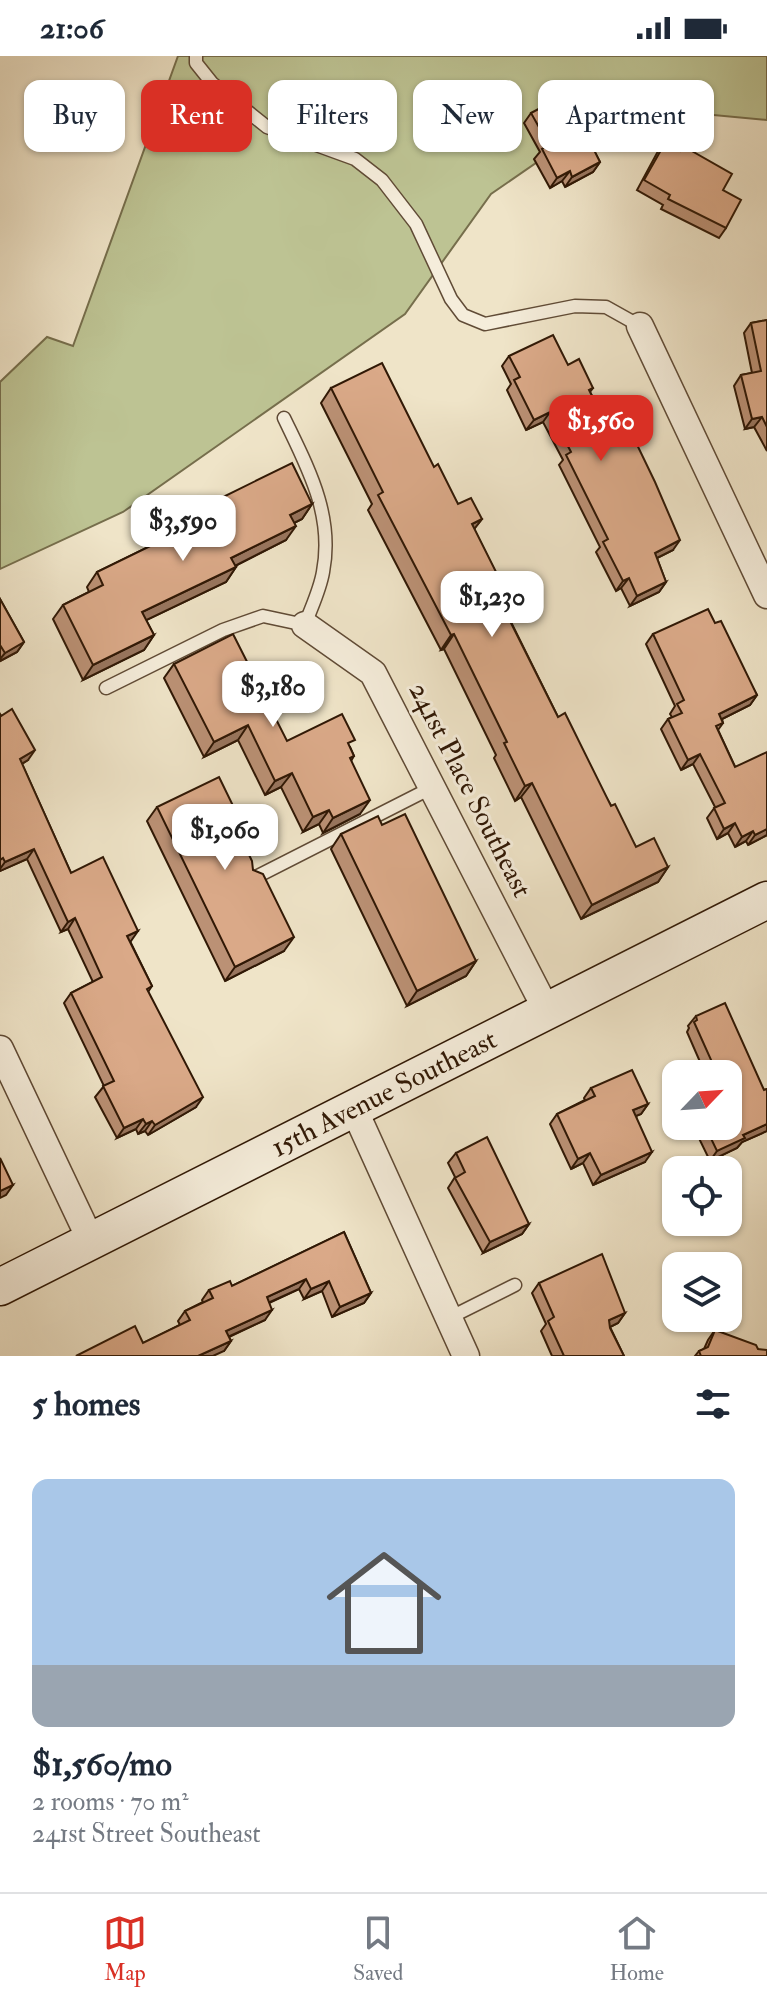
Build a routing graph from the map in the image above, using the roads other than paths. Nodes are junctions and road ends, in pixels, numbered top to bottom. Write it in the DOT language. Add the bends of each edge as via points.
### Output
graph roads {
  1 [pos="196,56"];
  2 [pos="640,326"];
  3 [pos="284,418"];
  4 [pos="767,595"];
  5 [pos="305,625"];
  6 [pos="106,688"];
  7 [pos="433,787"];
  8 [pos="250,880"];
  9 [pos="767,900"];
  10 [pos="547,1011"];
  11 [pos="0,1049"];
  12 [pos="354,1109"];
  13 [pos="91,1241"];
  14 [pos="515,1285"];
  15 [pos="0,1287"];
  16 [pos="449,1318"];
  17 [pos="466,1356"];
  1 -- 2 [label="lane" via="212,83 267,127 355,159 382,180 416,224 463,315 485,324 575,306 606,307"];
  2 -- 4 [label="street"];
  3 -- 5 [label="lane" via="325,518 323,572"];
  5 -- 6 [label="lane" via="263,616"];
  5 -- 7 [label="street, 241st Place Southeast" via="373,673"];
  7 -- 8 [label="lane"];
  7 -- 10 [label="street, 241st Place Southeast"];
  9 -- 10 [label="street, 15th Avenue Southeast"];
  10 -- 12 [label="street, 15th Avenue Southeast"];
  11 -- 13 [label="street"];
  12 -- 13 [label="street, 15th Avenue Southeast"];
  12 -- 16 [label="street"];
  13 -- 15 [label="street, 15th Avenue Southeast"];
  14 -- 16 [label="lane"];
  16 -- 17 [label="street"];
}
